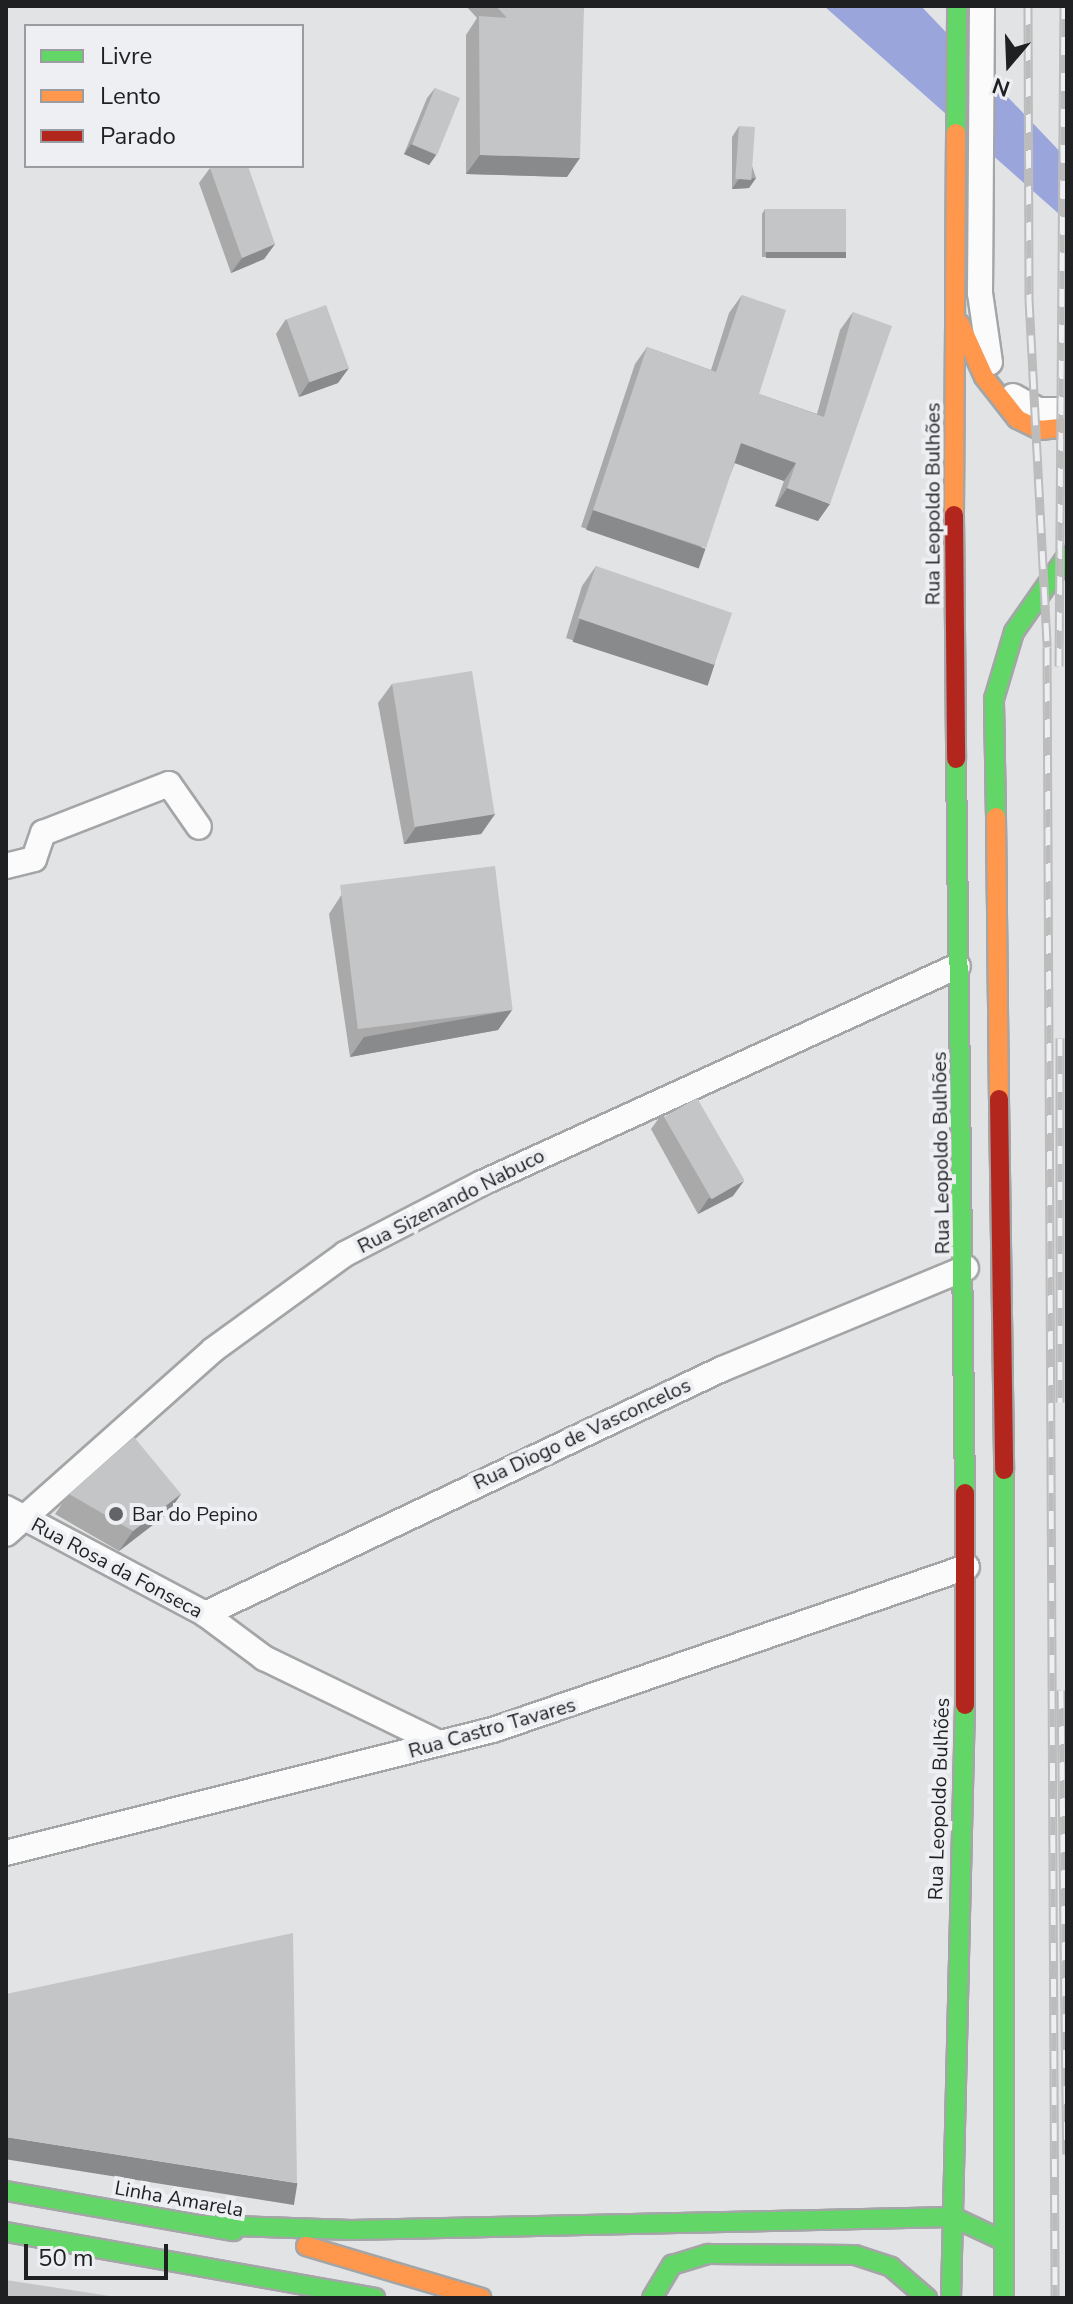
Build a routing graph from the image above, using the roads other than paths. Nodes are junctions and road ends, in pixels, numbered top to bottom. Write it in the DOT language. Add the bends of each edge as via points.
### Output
graph roads {
  1 [pos="957,6"];
  2 [pos="982,6"];
  3 [pos="956,313"];
  4 [pos="1067,410"];
  5 [pos="1067,427"];
  6 [pos="1067,556"];
  7 [pos="199,827"];
  8 [pos="6,866"];
  9 [pos="958,966"];
  10 [pos="966,1268"];
  11 [pos="11,1519"];
  12 [pos="967,1567"];
  13 [pos="205,1614"];
  14 [pos="1007,1736"];
  15 [pos="439,1743"];
  16 [pos="6,1853"];
  17 [pos="6,2191"];
  18 [pos="953,2217"];
  19 [pos="205,2225"];
  20 [pos="6,2232"];
  21 [pos="1004,2241"];
  22 [pos="322,2285"];
  23 [pos="338,2298"];
  24 [pos="375,2298"];
  25 [pos="481,2298"];
  26 [pos="652,2298"];
  27 [pos="927,2298"];
  28 [pos="951,2298"];
  29 [pos="1004,2298"];
  1 -- 3 [label="main road, Rua Leopoldo Bulhões"];
  2 -- 4 [label="street" via="986,164 980,293 989,360 1019,401"];
  3 -- 5 [label="main road" via="984,377 1017,419 1040,430"];
  3 -- 9 [label="main road, Rua Leopoldo Bulhões"];
  6 -- 14 [label="main road" via="1014,632 994,699"];
  7 -- 8 [label="street" via="169,784 43,833 34,859"];
  9 -- 10 [label="main road, Rua Leopoldo Bulhões"];
  9 -- 11 [label="street, Rua Sizenando Nabuco" via="480,1184 345,1254 248,1322"];
  10 -- 12 [label="main road, Rua Leopoldo Bulhões"];
  10 -- 13 [label="street, Rua Diogo de Vasconcelos" via="722,1369"];
  11 -- 13 [label="street, Rua Rosa da Fonseca"];
  12 -- 14 [label="main road" via="985,1593"];
  12 -- 15 [label="street, Rua Castro Tavares" via="627,1688"];
  12 -- 18 [label="main road, Rua Leopoldo Bulhões"];
  13 -- 15 [label="street, Rua Rosa da Fonseca" via="264,1658"];
  14 -- 21 [label="main road"];
  15 -- 16 [label="street, Rua Castro Tavares"];
  17 -- 19 [label="main road, Linha Amarela"];
  18 -- 19 [label="main road" via="351,2230"];
  18 -- 21 [label="main road"];
  18 -- 28 [label="main road, Rua Leopoldo Bulhões"];
  19 -- 25 [label="main road, Linha Amarela" via="346,2254"];
  20 -- 22 [label="main road"];
  21 -- 29 [label="main road"];
  22 -- 23 [label="main road"];
  22 -- 24 [label="main road"];
  26 -- 27 [label="main road" via="672,2265 708,2254 863,2257 891,2267"];
}
